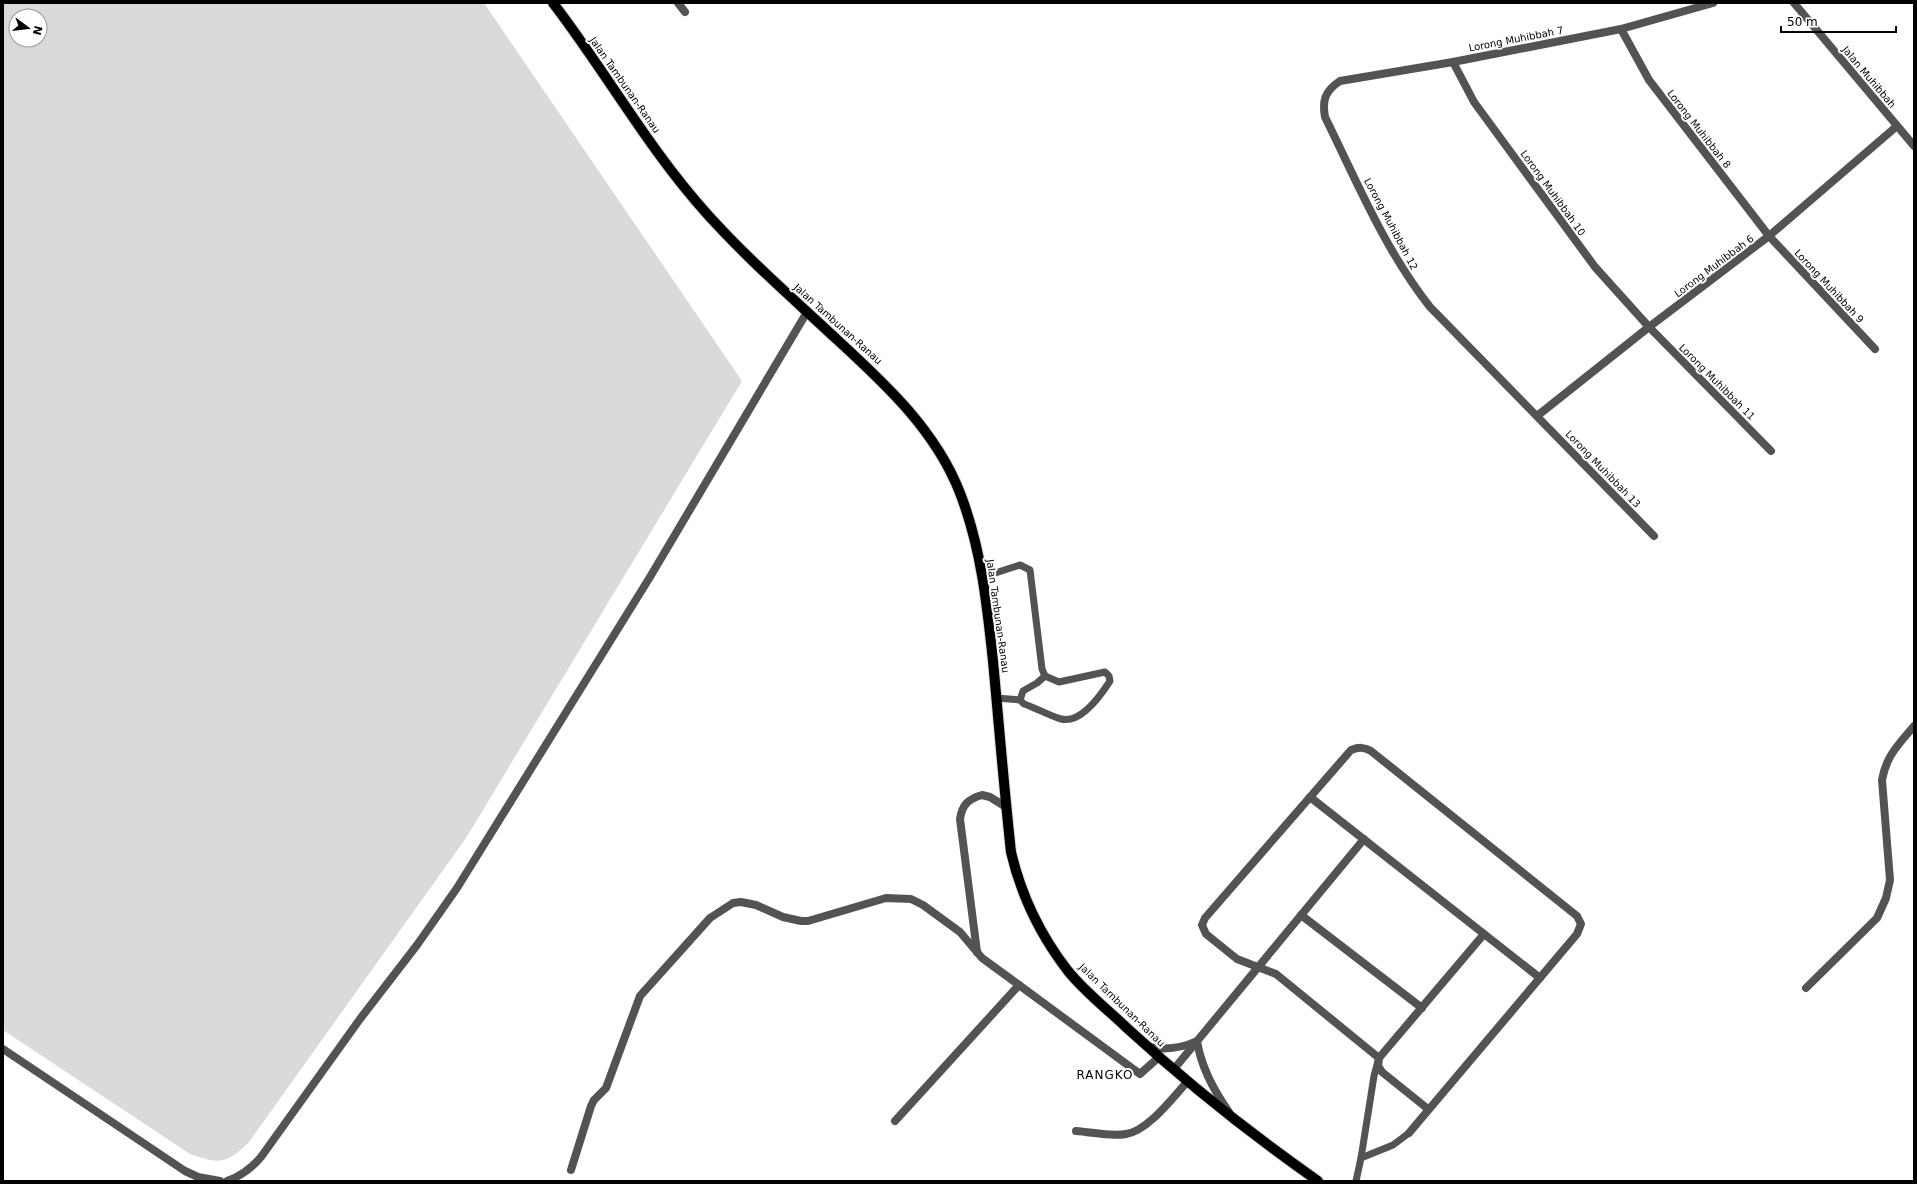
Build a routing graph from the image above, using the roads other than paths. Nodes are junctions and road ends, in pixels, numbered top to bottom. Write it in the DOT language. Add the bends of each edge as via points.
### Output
graph roads {
  1 [pos="553,3"];
  2 [pos="678,3"];
  3 [pos="1714,3"];
  4 [pos="1794,3"];
  5 [pos="685,12"];
  6 [pos="1621,29"];
  7 [pos="1453,62"];
  8 [pos="1325,95"];
  9 [pos="1897,126"];
  10 [pos="1914,146"];
  11 [pos="1769,236"];
  12 [pos="807,312"];
  13 [pos="1649,327"];
  14 [pos="1875,349"];
  15 [pos="1537,416"];
  16 [pos="1771,451"];
  17 [pos="1654,536"];
  18 [pos="983,577"];
  19 [pos="1045,676"];
  20 [pos="997,698"];
  21 [pos="1020,700"];
  22 [pos="1914,726"];
  23 [pos="1310,797"];
  24 [pos="1006,807"];
  25 [pos="1364,839"];
  26 [pos="1301,915"];
  27 [pos="1484,934"];
  28 [pos="977,952"];
  29 [pos="1258,967"];
  30 [pos="1540,978"];
  31 [pos="1019,985"];
  32 [pos="1806,988"];
  33 [pos="1422,1008"];
  34 [pos="1197,1041"];
  35 [pos="1148,1047"];
  36 [pos="3,1049"];
  37 [pos="1159,1057"];
  38 [pos="1380,1058"];
  39 [pos="1174,1069"];
  40 [pos="1188,1081"];
  41 [pos="1428,1110"];
  42 [pos="1232,1116"];
  43 [pos="895,1121"];
  44 [pos="1076,1131"];
  45 [pos="1409,1134"];
  46 [pos="1361,1158"];
  47 [pos="571,1170"];
  48 [pos="220,1181"];
  49 [pos="227,1181"];
  50 [pos="1318,1181"];
  51 [pos="1356,1181"];
  1 -- 12 [label="main road, Jalan Tambunan-Ranau" via="677,180 734,244"];
  2 -- 5 [label="street"];
  3 -- 6 [label="street, Lorong Muhibbah 7"];
  4 -- 9 [label="street, Jalan Muhibbah"];
  6 -- 7 [label="street, Lorong Muhibbah 7"];
  6 -- 11 [label="street, Lorong Muhibbah 8" via="1649,80"];
  7 -- 8 [label="street, Lorong Muhibbah 7" via="1340,81"];
  7 -- 13 [label="street, Lorong Muhibbah 10" via="1474,102 1590,261"];
  8 -- 15 [label="street, Lorong Muhibbah 12" via="1325,117 1379,229 1407,276 1430,307"];
  9 -- 10 [label="street, Jalan Muhibbah"];
  9 -- 11 [label="street, Lorong Muhibbah 6"];
  11 -- 13 [label="street, Lorong Muhibbah 6"];
  11 -- 14 [label="street, Lorong Muhibbah 9"];
  12 -- 18 [label="main road, Jalan Tambunan-Ranau" via="874,372 930,439 960,492"];
  12 -- 49 [label="street" via="650,577 457,888 261,1157 252,1168"];
  13 -- 15 [label="street, Lorong Muhibbah 6"];
  13 -- 16 [label="street, Lorong Muhibbah 11"];
  15 -- 17 [label="street, Lorong Muhibbah 13"];
  18 -- 19 [label="lane" via="1020,564 1030,570"];
  18 -- 20 [label="main road, Jalan Tambunan-Ranau"];
  19 -- 21 [label="lane" via="1023,691"];
  19 -- 21 [label="lane" via="1059,682 1105,672 1110,681 1082,713 1072,719 1062,720"];
  20 -- 21 [label="lane"];
  20 -- 24 [label="main road, Jalan Tambunan-Ranau"];
  22 -- 32 [label="street" via="1893,752 1885,766 1882,780 1890,880 1886,898 1877,918"];
  23 -- 25 [label="street"];
  23 -- 29 [label="street" via="1203,921 1202,926 1206,934 1237,959"];
  23 -- 30 [label="street" via="1351,750 1361,748 1371,751 1580,919 1577,934"];
  24 -- 28 [label="street" via="982,795 970,800 961,809 960,819"];
  24 -- 35 [label="main road, Jalan Tambunan-Ranau" via="1016,872 1047,940 1081,985"];
  25 -- 26 [label="street"];
  25 -- 27 [label="street"];
  26 -- 29 [label="street"];
  26 -- 33 [label="street"];
  27 -- 30 [label="street"];
  27 -- 33 [label="street"];
  28 -- 31 [label="street"];
  28 -- 47 [label="street" via="960,932 911,899 886,898 801,922 756,905 733,903 710,918 640,996 606,1088 591,1106"];
  29 -- 34 [label="street"];
  29 -- 38 [label="street" via="1276,974"];
  30 -- 41 [label="street"];
  31 -- 37 [label="street" via="1140,1074"];
  31 -- 43 [label="street"];
  33 -- 38 [label="street"];
  34 -- 35 [label="street" via="1165,1049"];
  34 -- 39 [label="street"];
  34 -- 42 [label="street" via="1204,1066 1216,1092"];
  35 -- 37 [label="main road, Jalan Tambunan-Ranau"];
  36 -- 48 [label="street" via="185,1171 198,1177"];
  37 -- 39 [label="main road, Jalan Tambunan-Ranau"];
  38 -- 41 [label="street" via="1378,1066 1382,1072"];
  38 -- 46 [label="lane" via="1374,1076"];
  39 -- 40 [label="main road, Jalan Tambunan-Ranau"];
  40 -- 42 [label="main road, Jalan Tambunan-Ranau"];
  40 -- 44 [label="street" via="1150,1122 1135,1132 1117,1135"];
  41 -- 45 [label="street"];
  42 -- 50 [label="main road, Jalan Tambunan-Ranau"];
  45 -- 46 [label="lane"];
  46 -- 51 [label="lane"];
}
